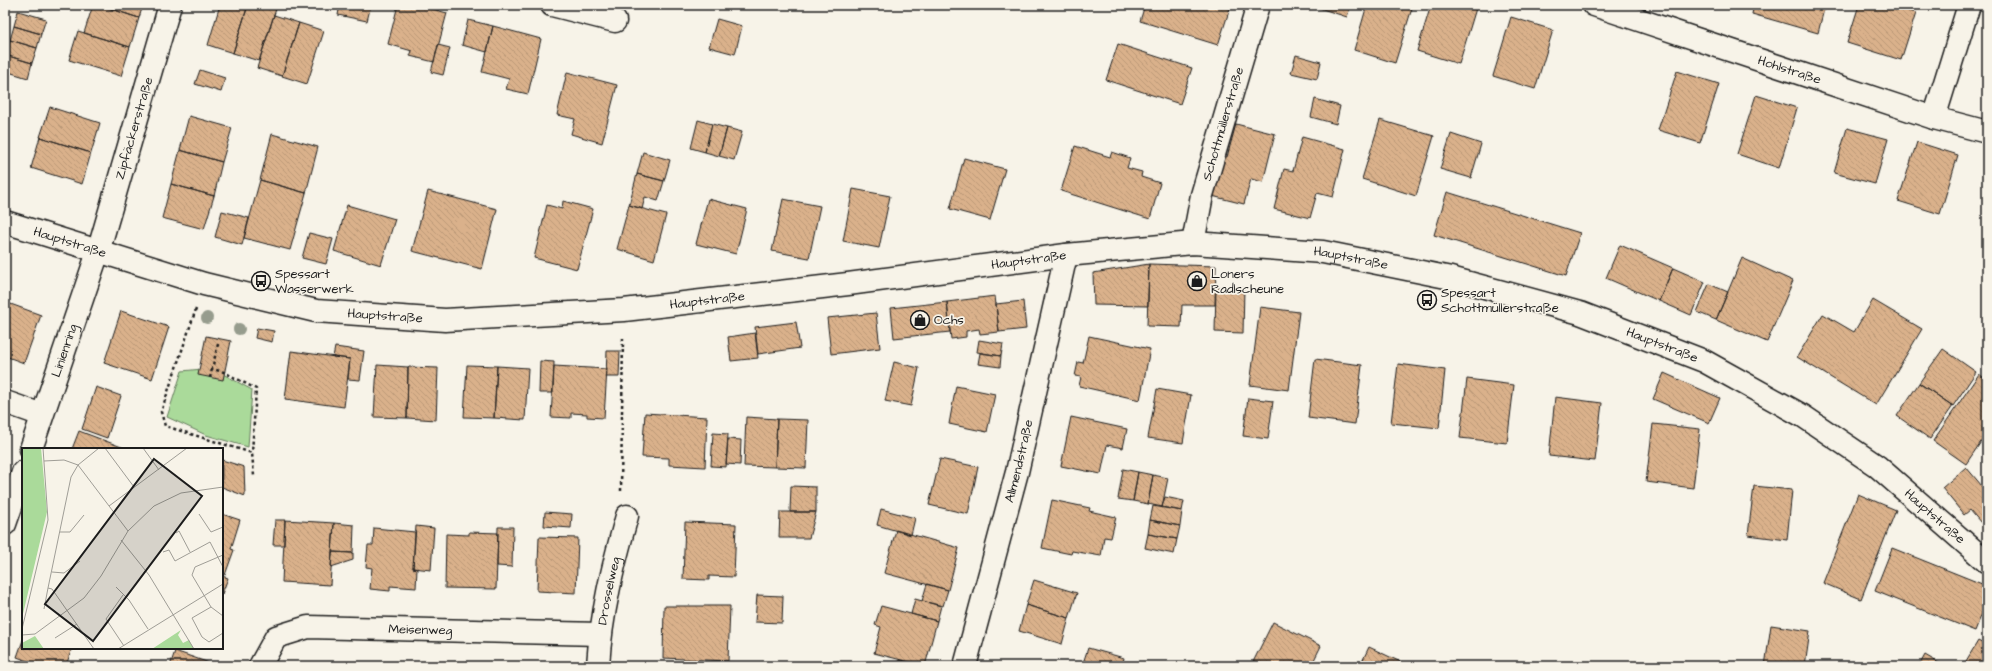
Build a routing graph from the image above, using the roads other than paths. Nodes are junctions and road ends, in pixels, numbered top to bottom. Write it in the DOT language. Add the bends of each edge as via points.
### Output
graph roads {
  1 [pos="170,5"];
  2 [pos="552,5"];
  3 [pos="1258,5"];
  4 [pos="1594,5"];
  5 [pos="1968,5"];
  6 [pos="1618,8"];
  7 [pos="615,21"];
  8 [pos="1934,118"];
  9 [pos="1987,132"];
  10 [pos="5,222"];
  11 [pos="1193,244"];
  12 [pos="98,252"];
  13 [pos="1066,255"];
  14 [pos="5,402"];
  15 [pos="42,415"];
  16 [pos="31,448"];
  17 [pos="22,475"];
  18 [pos="628,516"];
  19 [pos="5,524"];
  20 [pos="1987,562"];
  21 [pos="600,634"];
  22 [pos="260,666"];
  23 [pos="598,666"];
  24 [pos="965,666"];
  1 -- 12 [label="street, Zipfäckerstraße"];
  2 -- 7 [label="street"];
  3 -- 11 [label="street, Schottmüllerstraße" via="1202,195"];
  4 -- 6 [label="street, Hohlstraße"];
  5 -- 8 [label="street"];
  6 -- 8 [label="street, Hohlstraße"];
  8 -- 9 [label="street, Hohlstraße"];
  10 -- 12 [label="street, Hauptstraße"];
  11 -- 13 [label="street, Hauptstraße"];
  11 -- 20 [label="street, Hauptstraße" via="1323,252 1451,278 1580,312 1704,361 1803,416 1877,466"];
  12 -- 13 [label="street, Hauptstraße" via="204,284 316,311 446,320 624,310"];
  12 -- 15 [label="street, Linienring"];
  13 -- 24 [label="street, Allmendstraße" via="1017,472"];
  14 -- 15 [label="street"];
  15 -- 16 [label="street, Linienring"];
  17 -- 19 [label="street"];
  18 -- 21 [label="street, Drosselweg" via="611,574"];
  21 -- 22 [label="street, Meisenweg" via="308,627 276,637"];
  21 -- 23 [label="street, Drosselweg"];
}
